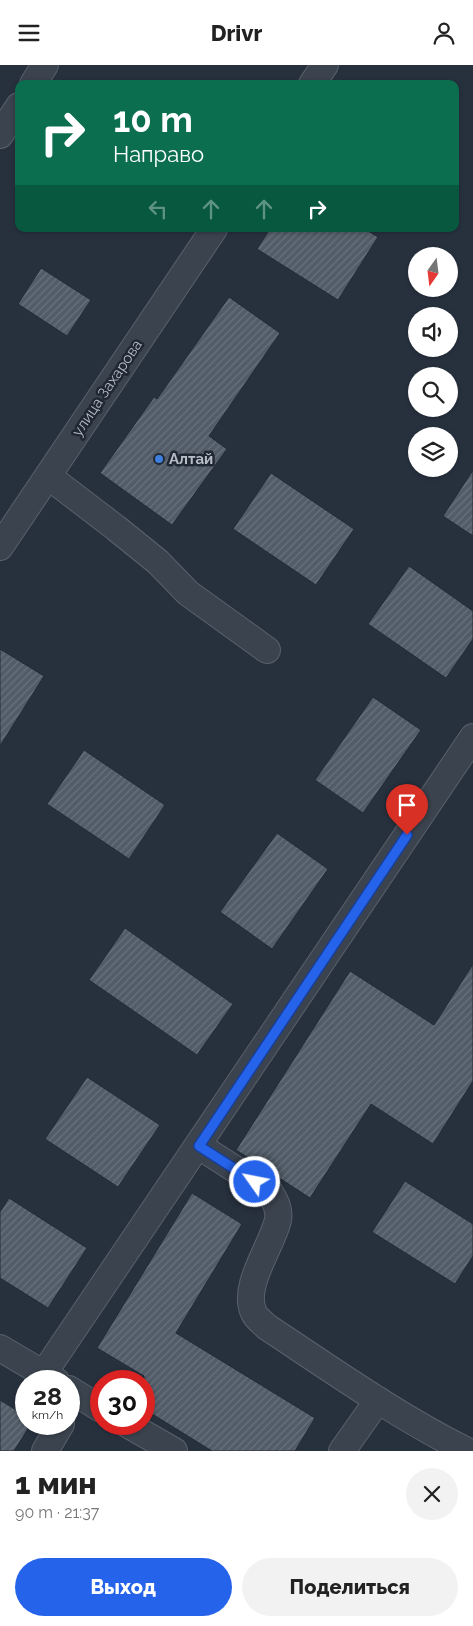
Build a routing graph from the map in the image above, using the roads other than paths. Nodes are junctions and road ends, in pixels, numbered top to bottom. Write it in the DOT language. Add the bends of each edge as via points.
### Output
graph roads {
  1 [pos="45,65"];
  2 [pos="325,65"];
  3 [pos="36,80"];
  4 [pos="315,80"];
  5 [pos="15,112"];
  6 [pos="0,135"];
  7 [pos="212,232"];
  8 [pos="48,476"];
  9 [pos="0,547"];
  10 [pos="267,650"];
  11 [pos="473,737"];
  12 [pos="199,1146"];
  13 [pos="0,1348"];
  14 [pos="38,1370"];
  15 [pos="55,1370"];
  16 [pos="378,1400"];
  17 [pos="54,1435"];
  18 [pos="146,1435"];
  19 [pos="45,1451"];
  20 [pos="174,1451"];
  21 [pos="342,1451"];
  22 [pos="467,1451"];
  1 -- 3 [label="street"];
  2 -- 4 [label="street"];
  5 -- 6 [label="street"];
  7 -- 8 [label="street, улица Захарова"];
  8 -- 9 [label="street, улица Захарова"];
  8 -- 10 [label="street" via="158,562 188,593"];
  11 -- 12 [label="street"];
  12 -- 15 [label="street"];
  12 -- 16 [label="street" via="269,1191 276,1202 278,1219 250,1298 254,1314 267,1327"];
  13 -- 14 [label="street"];
  16 -- 21 [label="street"];
  16 -- 22 [label="street"];
  17 -- 19 [label="street"];
  18 -- 20 [label="street"];
}
